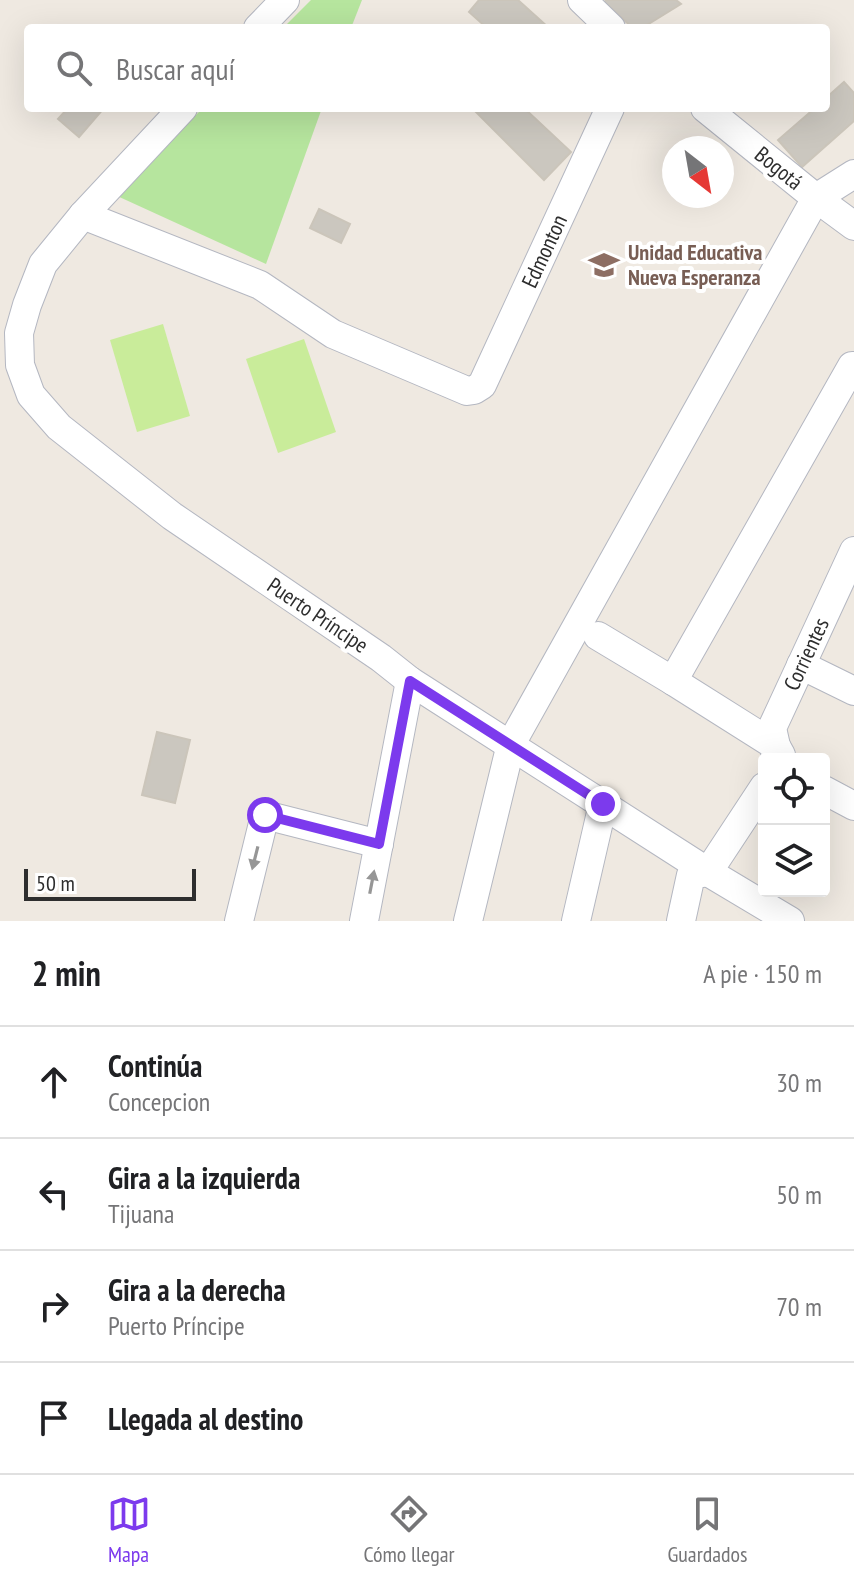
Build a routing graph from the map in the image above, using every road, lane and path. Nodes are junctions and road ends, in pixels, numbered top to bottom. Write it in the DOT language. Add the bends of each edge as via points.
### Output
graph roads {
  1 [pos="285,0"];
  2 [pos="582,0"];
  3 [pos="262,24"];
  4 [pos="607,24"];
  5 [pos="179,112"];
  6 [pos="608,112"];
  7 [pos="710,112"];
  8 [pos="854,174"];
  9 [pos="816,198"];
  10 [pos="83,215"];
  11 [pos="854,226"];
  12 [pos="852,366"];
  13 [pos="854,551"];
  14 [pos="598,636"];
  15 [pos="801,665"];
  16 [pos="410,681"];
  17 [pos="673,681"];
  18 [pos="854,691"];
  19 [pos="511,744"];
  20 [pos="775,753"];
  21 [pos="778,753"];
  22 [pos="830,793"];
  23 [pos="758,796"];
  24 [pos="603,804"];
  25 [pos="854,806"];
  26 [pos="379,844"];
  27 [pos="708,872"];
  28 [pos="239,921"];
  29 [pos="364,921"];
  30 [pos="468,921"];
  31 [pos="576,921"];
  32 [pos="681,921"];
  33 [pos="790,921"];
  1 -- 3 [label="street"];
  2 -- 4 [label="street"];
  5 -- 10 [label="street, Puerto Príncipe"];
  6 -- 10 [label="street, Edmonton" via="482,385 474,390 333,334 260,285"];
  7 -- 9 [label="street, Bogotá"];
  8 -- 9 [label="street"];
  9 -- 11 [label="street, Bogotá"];
  9 -- 19 [label="street"];
  10 -- 16 [label="street, Puerto Príncipe" via="43,264 27,305 19,333 20,365 31,395 59,427 172,516"];
  12 -- 17 [label="street"];
  13 -- 15 [label="street, Corrientes"];
  14 -- 17 [label="street"];
  15 -- 18 [label="street"];
  15 -- 21 [label="street, Corrientes" via="772,728"];
  16 -- 19 [label="street, Puerto Príncipe"];
  16 -- 26 [label="street"];
  17 -- 20 [label="street"];
  19 -- 24 [label="street, Puerto Príncipe"];
  19 -- 30 [label="street"];
  22 -- 25 [label="street"];
  23 -- 27 [label="street"];
  24 -- 27 [label="street, Puerto Príncipe"];
  24 -- 31 [label="street"];
  26 -- 28 [label="street, one-way" via="265,815"];
  29 -- 26 [label="street, one-way"];
  27 -- 32 [label="street" via="691,875"];
  27 -- 33 [label="street, Puerto Príncipe"];
}
